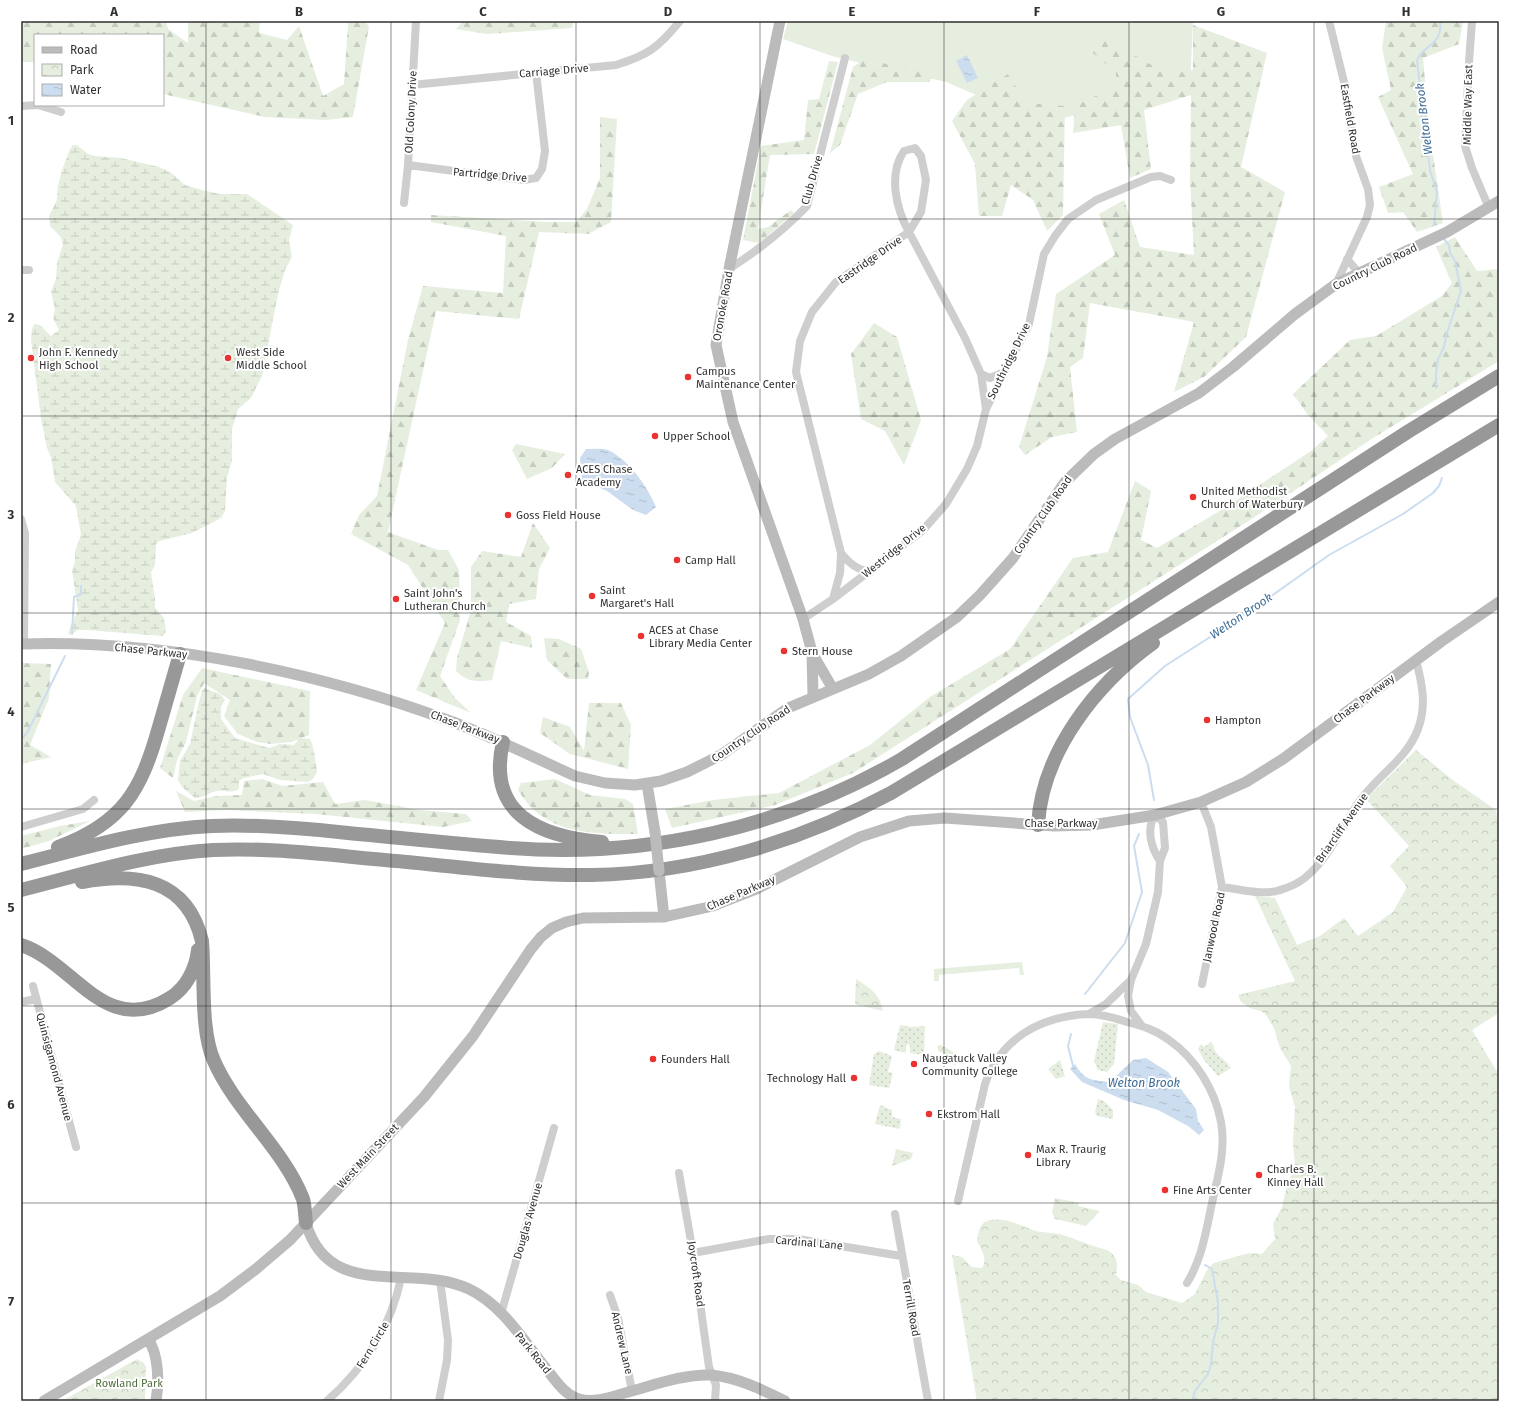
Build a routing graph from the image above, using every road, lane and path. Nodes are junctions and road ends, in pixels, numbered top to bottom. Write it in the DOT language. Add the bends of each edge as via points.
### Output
graph roads {
  1 [pos="416,21"];
  2 [pos="680,21"];
  3 [pos="780,21"];
  4 [pos="1330,21"];
  5 [pos="1472,21"];
  6 [pos="845,58"];
  7 [pos="536,72"];
  8 [pos="412,86"];
  9 [pos="34,105"];
  10 [pos="21,106"];
  11 [pos="41,106"];
  12 [pos="61,112"];
  13 [pos="408,165"];
  14 [pos="1171,180"];
  15 [pos="895,183"];
  16 [pos="1499,201"];
  17 [pos="404,203"];
  18 [pos="1489,208"];
  19 [pos="909,232"];
  20 [pos="1347,260"];
  21 [pos="729,269"];
  22 [pos="1359,273"];
  23 [pos="1336,284"];
  24 [pos="1004,372"];
  25 [pos="1499,372"];
  26 [pos="981,374"];
  27 [pos="1499,376"];
  28 [pos="986,409"];
  29 [pos="1439,412"];
  30 [pos="1499,425"];
  31 [pos="21,518"];
  32 [pos="841,553"];
  33 [pos="1280,557"];
  34 [pos="870,572"];
  35 [pos="833,599"];
  36 [pos="1499,602"];
  37 [pos="803,618"];
  38 [pos="23,644"];
  39 [pos="812,652"];
  40 [pos="180,654"];
  41 [pos="1416,660"];
  42 [pos="834,689"];
  43 [pos="813,696"];
  44 [pos="502,742"];
  45 [pos="647,784"];
  46 [pos="94,800"];
  47 [pos="1201,802"];
  48 [pos="1155,815"];
  49 [pos="1038,825"];
  50 [pos="21,827"];
  51 [pos="701,837"];
  52 [pos="21,860"];
  53 [pos="1160,861"];
  54 [pos="21,864"];
  55 [pos="1222,887"];
  56 [pos="21,890"];
  57 [pos="21,895"];
  58 [pos="191,911"];
  59 [pos="664,917"];
  60 [pos="21,945"];
  61 [pos="1131,980"];
  62 [pos="1202,984"];
  63 [pos="33,986"];
  64 [pos="36,1000"];
  65 [pos="21,1002"];
  66 [pos="1089,1014"];
  67 [pos="1142,1026"];
  68 [pos="554,1128"];
  69 [pos="76,1147"];
  70 [pos="679,1174"];
  71 [pos="958,1201"];
  72 [pos="895,1214"];
  73 [pos="306,1223"];
  74 [pos="693,1252"];
  75 [pos="901,1256"];
  76 [pos="401,1278"];
  77 [pos="440,1280"];
  78 [pos="1187,1284"];
  79 [pos="610,1295"];
  80 [pos="501,1314"];
  81 [pos="148,1339"];
  82 [pos="712,1375"];
  83 [pos="632,1391"];
  84 [pos="619,1398"];
  85 [pos="44,1401"];
  86 [pos="156,1401"];
  87 [pos="327,1401"];
  88 [pos="440,1401"];
  89 [pos="716,1401"];
  90 [pos="785,1401"];
  91 [pos="928,1401"];
  1 -- 8 [label="street, Old Colony Drive"];
  2 -- 7 [label="street, Carriage Drive" via="664,41 640,57 616,65"];
  3 -- 21 [label="main road, Oronoke Road"];
  4 -- 20 [label="street, Eastfield Road" via="1345,86 1356,156 1368,189 1370,204 1368,217"];
  5 -- 18 [label="street, Middle Way East" via="1465,146"];
  6 -- 21 [label="street, Club Drive" via="807,206 762,248"];
  7 -- 8 [label="street, Carriage Drive"];
  7 -- 13 [label="street, Partridge Drive" via="544,151 542,169 536,178 524,180"];
  8 -- 13 [label="street, Old Colony Drive"];
  9 -- 10 [label="street"];
  11 -- 12 [label="street"];
  13 -- 17 [label="street, Old Colony Drive"];
  14 -- 24 [label="street, Southridge Drive" via="1160,176 1151,177 1096,200 1068,219 1044,254 1029,324"];
  15 -- 19 [label="street, Westridge Drive" via="900,217"];
  15 -- 19 [label="street, Eastridge Drive" via="897,161 904,151 915,148 922,156 926,180 921,212"];
  16 -- 18 [label="main road, Country Club Road"];
  18 -- 22 [label="main road, Country Club Road" via="1447,232"];
  19 -- 26 [label="street, Westridge Drive" via="965,338"];
  19 -- 32 [label="street, Eastridge Drive" via="836,282 812,312 800,341 796,372"];
  20 -- 22 [label="street"];
  20 -- 23 [label="street, Eastfield Road"];
  21 -- 37 [label="main road, Oronoke Road" via="716,346 733,422"];
  22 -- 23 [label="main road, Country Club Road"];
  23 -- 42 [label="main road, Country Club Road" via="1294,314 1199,393 1115,439 1094,454 1065,482 1009,563 957,617 920,644 880,668"];
  24 -- 26 [label="street" via="990,378"];
  24 -- 28 [label="street, Southridge Drive"];
  25 -- 29 [label="highway"];
  26 -- 28 [label="street, Westridge Drive"];
  27 -- 29 [label="highway"];
  28 -- 34 [label="street, Westridge Drive" via="977,446 967,469 946,504 922,530"];
  29 -- 51 [label="highway" via="880,772 831,796 787,813"];
  30 -- 33 [label="highway"];
  31 -- 38 [label="street" via="25,533"];
  32 -- 34 [label="street" via="851,565"];
  32 -- 35 [label="street, Eastridge Drive" via="840,573"];
  33 -- 49 [label="highway" via="1145,649 1110,681 1078,721 1053,764 1040,801"];
  33 -- 56 [label="highway" via="890,793 815,829 735,855 647,871 566,875 268,850 213,850 133,862"];
  34 -- 35 [label="street, Westridge Drive"];
  35 -- 37 [label="street, Westridge Drive"];
  36 -- 41 [label="main road, Chase Parkway"];
  37 -- 39 [label="main road, Oronoke Road"];
  38 -- 40 [label="main road, Chase Parkway" via="109,647"];
  39 -- 42 [label="main road, Oronoke Road"];
  39 -- 43 [label="main road, Oronoke Road"];
  40 -- 44 [label="main road, Chase Parkway" via="239,662 311,679 412,708"];
  40 -- 52 [label="highway" via="149,760 139,784 129,798 110,819 91,832"];
  41 -- 47 [label="main road, Chase Parkway" via="1283,759 1246,782"];
  41 -- 55 [label="street, Briarcliff Avenue" via="1423,686 1423,706 1418,728 1411,743 1360,801 1322,860 1306,877 1279,890 1264,892"];
  42 -- 43 [label="main road, Country Club Road"];
  43 -- 45 [label="main road, Country Club Road" via="777,715 701,766"];
  44 -- 45 [label="main road, Chase Parkway" via="591,781 620,785"];
  44 -- 51 [label="highway" via="498,770 501,788 520,815 540,828 563,836 604,842"];
  45 -- 59 [label="main road, bridge"];
  46 -- 50 [label="street" via="84,809"];
  47 -- 48 [label="main road, Chase Parkway"];
  47 -- 55 [label="street, Janwood Road" via="1211,827"];
  48 -- 49 [label="main road, Chase Parkway" via="1092,825"];
  48 -- 53 [label="street" via="1150,831 1153,849"];
  48 -- 53 [label="street" via="1163,822 1165,829 1165,851"];
  49 -- 59 [label="main road, Chase Parkway" via="951,818 927,818 904,822 860,837 730,900"];
  51 -- 54 [label="highway" via="646,846 560,850 512,848 291,827 212,826 127,837"];
  53 -- 61 [label="street" via="1153,917 1146,944"];
  55 -- 62 [label="street, Janwood Road"];
  57 -- 58 [label="highway" via="96,880 124,878 162,886 182,899"];
  58 -- 60 [label="highway" via="198,929 195,966 191,975 171,997 146,1008 129,1009 108,1004 42,955"];
  58 -- 73 [label="highway" via="202,941 206,1026 214,1061 291,1177 303,1200"];
  59 -- 73 [label="main road, West Main Street" via="583,918 562,924 544,934 530,949 487,1016 447,1071"];
  61 -- 66 [label="street" via="1106,1004"];
  61 -- 67 [label="street" via="1128,996 1132,1012"];
  63 -- 64 [label="street, Quinsigamond Avenue"];
  64 -- 65 [label="street"];
  64 -- 69 [label="street, Quinsigamond Avenue"];
  66 -- 67 [label="street"];
  66 -- 71 [label="street" via="1057,1019 1035,1026 1012,1041 992,1065 983,1091"];
  67 -- 78 [label="street" via="1168,1039 1194,1064 1216,1102 1221,1122 1221,1166 1200,1257"];
  68 -- 80 [label="street, Douglas Avenue"];
  70 -- 74 [label="street, Joycroft Road"];
  72 -- 75 [label="street, Terrill Road"];
  73 -- 76 [label="main road, Park Road" via="313,1242 342,1269 370,1276"];
  73 -- 81 [label="main road, West Main Street" via="286,1244 243,1279 209,1303"];
  74 -- 75 [label="street, Cardinal Lane" via="769,1239 798,1239"];
  74 -- 82 [label="street, Joycroft Road"];
  75 -- 91 [label="street, Terrill Road"];
  76 -- 77 [label="main road, Park Road"];
  76 -- 87 [label="street, Fern Circle" via="392,1311 376,1343 353,1376"];
  77 -- 80 [label="main road, Park Road" via="460,1285 478,1294"];
  77 -- 88 [label="street" via="448,1340"];
  79 -- 83 [label="street, Andrew Lane" via="618,1318"];
  80 -- 84 [label="main road, Park Road" via="568,1394 590,1400"];
  81 -- 85 [label="main road, West Main Street"];
  81 -- 86 [label="main road" via="156,1361"];
  82 -- 83 [label="main road, Park Road" via="682,1378"];
  82 -- 89 [label="street, Joycroft Road" via="716,1385"];
  82 -- 90 [label="main road, Park Road" via="757,1388"];
  83 -- 84 [label="main road, Park Road"];
}
